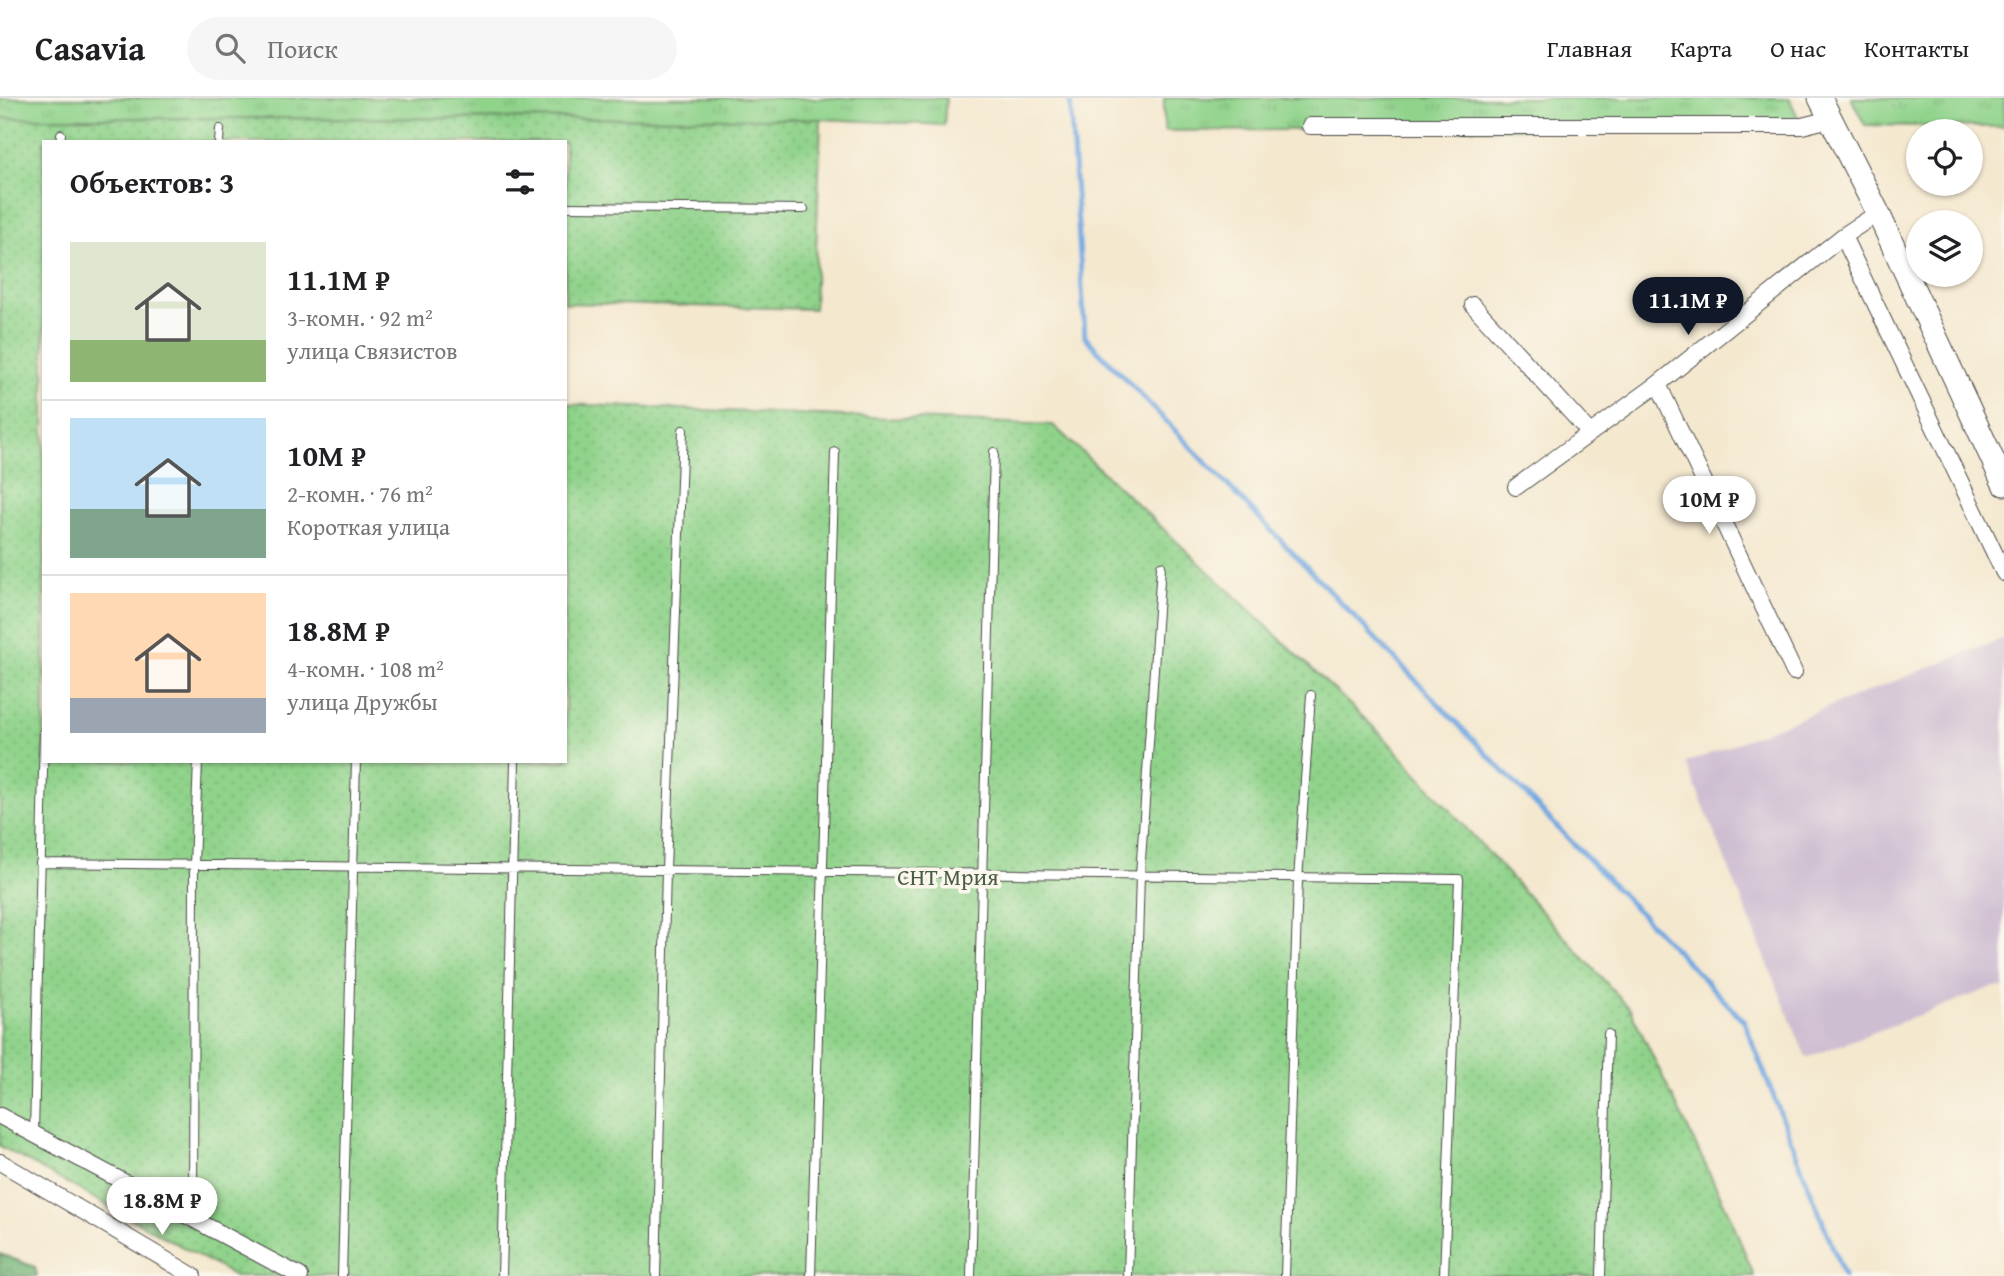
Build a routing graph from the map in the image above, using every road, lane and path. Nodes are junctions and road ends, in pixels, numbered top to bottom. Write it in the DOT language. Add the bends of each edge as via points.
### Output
graph roads {
  1 [pos="1820,98"];
  2 [pos="1830,119"];
  3 [pos="1310,126"];
  4 [pos="220,129"];
  5 [pos="219,140"];
  6 [pos="567,207"];
  7 [pos="804,209"];
  8 [pos="1878,213"];
  9 [pos="1843,236"];
  10 [pos="1473,305"];
  11 [pos="1658,384"];
  12 [pos="683,430"];
  13 [pos="1590,433"];
  14 [pos="835,452"];
  15 [pos="994,452"];
  16 [pos="2004,484"];
  17 [pos="1516,487"];
  18 [pos="1161,566"];
  19 [pos="2004,573"];
  20 [pos="1794,672"];
  21 [pos="1311,695"];
  22 [pos="43,763"];
  23 [pos="198,763"];
  24 [pos="356,763"];
  25 [pos="515,763"];
  26 [pos="40,863"];
  27 [pos="194,865"];
  28 [pos="351,866"];
  29 [pos="512,868"];
  30 [pos="666,870"];
  31 [pos="823,873"];
  32 [pos="981,875"];
  33 [pos="1140,875"];
  34 [pos="1298,880"];
  35 [pos="1608,1034"];
  36 [pos="0,1116"];
  37 [pos="34,1133"];
  38 [pos="0,1162"];
  39 [pos="193,1219"];
  40 [pos="194,1276"];
  41 [pos="300,1276"];
  42 [pos="342,1276"];
  43 [pos="502,1276"];
  44 [pos="656,1276"];
  45 [pos="811,1276"];
  46 [pos="971,1276"];
  47 [pos="1128,1276"];
  48 [pos="1285,1276"];
  49 [pos="1444,1276"];
  50 [pos="1601,1276"];
  1 -- 2 [label="street"];
  2 -- 3 [label="street" via="1802,126"];
  2 -- 8 [label="street"];
  4 -- 5 [label="lane"];
  6 -- 7 [label="lane"];
  8 -- 9 [label="street"];
  8 -- 16 [label="street"];
  9 -- 11 [label="street"];
  9 -- 19 [label="street"];
  10 -- 13 [label="street"];
  11 -- 13 [label="street"];
  11 -- 20 [label="street"];
  12 -- 30 [label="lane"];
  13 -- 17 [label="street"];
  14 -- 31 [label="lane"];
  15 -- 32 [label="lane"];
  18 -- 33 [label="lane"];
  21 -- 34 [label="lane"];
  22 -- 26 [label="lane"];
  23 -- 27 [label="lane"];
  24 -- 28 [label="lane"];
  25 -- 29 [label="lane"];
  26 -- 27 [label="lane"];
  26 -- 37 [label="lane"];
  27 -- 28 [label="lane"];
  27 -- 39 [label="lane"];
  28 -- 29 [label="lane"];
  28 -- 42 [label="lane"];
  29 -- 30 [label="lane"];
  29 -- 43 [label="lane"];
  30 -- 31 [label="lane"];
  30 -- 44 [label="lane"];
  31 -- 32 [label="lane"];
  31 -- 45 [label="lane"];
  32 -- 33 [label="lane"];
  32 -- 46 [label="lane"];
  33 -- 34 [label="lane"];
  33 -- 47 [label="lane"];
  34 -- 48 [label="lane"];
  34 -- 49 [label="lane" via="1459,879"];
  35 -- 50 [label="lane"];
  36 -- 37 [label="street"];
  37 -- 39 [label="street"];
  38 -- 40 [label="street"];
  39 -- 41 [label="street"];
}
